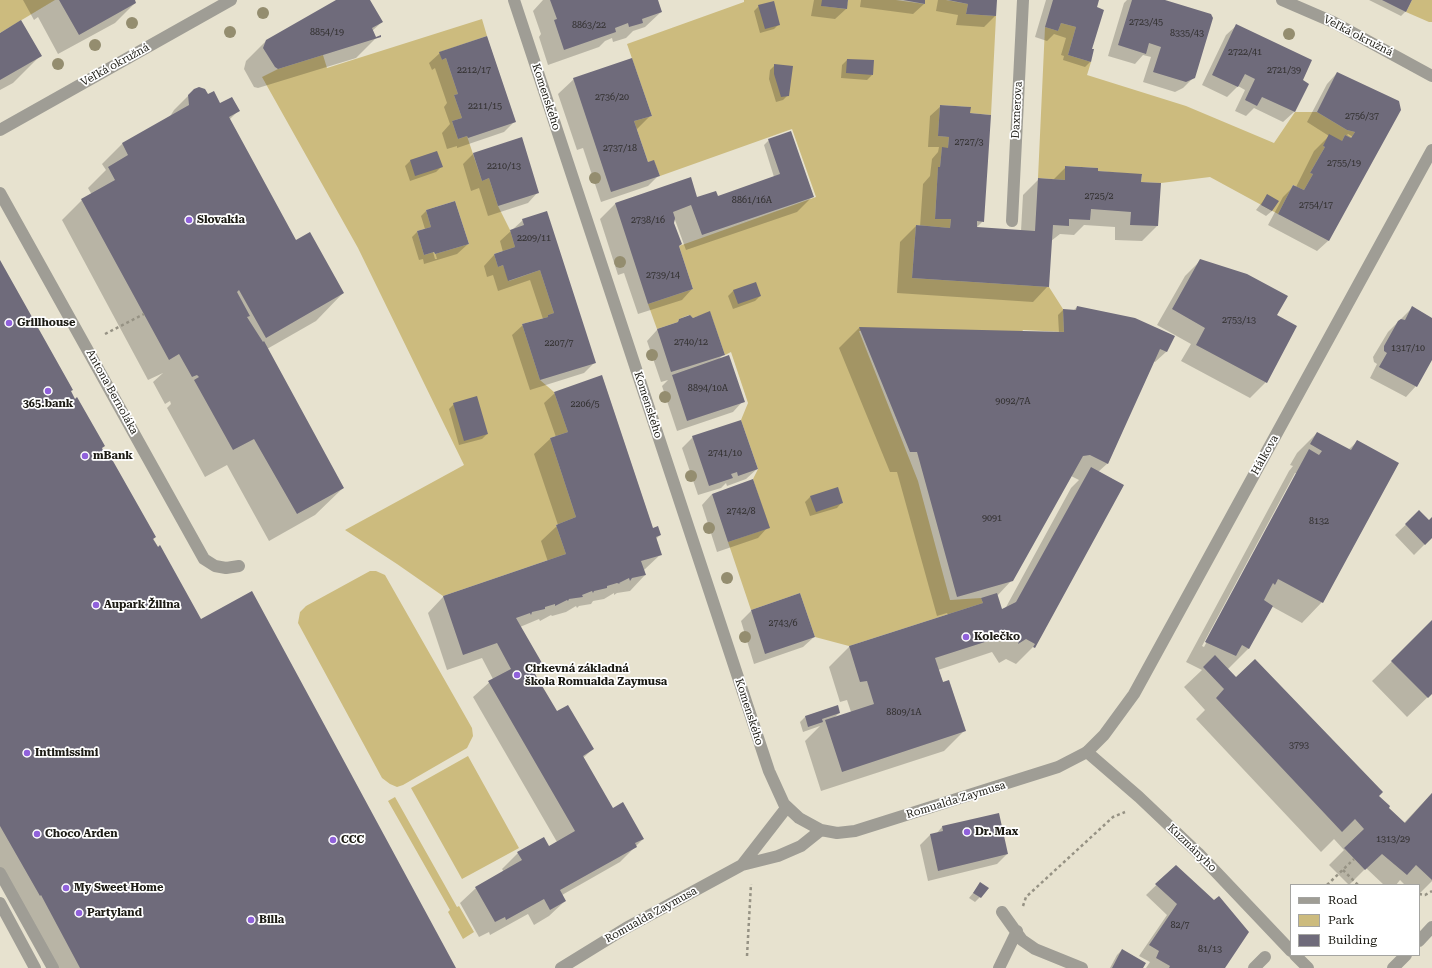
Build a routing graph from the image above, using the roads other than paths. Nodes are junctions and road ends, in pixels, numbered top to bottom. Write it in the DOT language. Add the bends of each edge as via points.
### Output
graph roads {
  1 [pos="231,0"];
  2 [pos="514,0"];
  3 [pos="1023,0"];
  4 [pos="1282,0"];
  5 [pos="1432,76"];
  6 [pos="0,130"];
  7 [pos="1432,150"];
  8 [pos="0,193"];
  9 [pos="1012,221"];
  10 [pos="239,566"];
  11 [pos="1087,752"];
  12 [pos="787,807"];
  13 [pos="821,830"];
  14 [pos="742,864"];
  15 [pos="0,873"];
  16 [pos="0,903"];
  17 [pos="1002,912"];
  18 [pos="1432,927"];
  19 [pos="1017,931"];
  20 [pos="1420,940"];
  21 [pos="1290,950"];
  22 [pos="1296,956"];
  23 [pos="1405,956"];
  24 [pos="1265,957"];
  25 [pos="35,968"];
  26 [pos="53,968"];
  27 [pos="561,968"];
  28 [pos="999,968"];
  29 [pos="1082,968"];
  30 [pos="1254,968"];
  31 [pos="1308,968"];
  32 [pos="1393,968"];
  1 -- 6 [label="street, Veľká okružná"];
  2 -- 12 [label="street, Komenského" via="766,762"];
  3 -- 9 [label="street, Daxnerova"];
  4 -- 5 [label="street, Veľká okružná" via="1333,22"];
  7 -- 11 [label="street, Hálkova" via="1134,694 1104,735"];
  8 -- 10 [label="street, Antona Bernoláka" via="204,559 214,566"];
  11 -- 13 [label="street, Romualda Zaymusa" via="1058,768 855,831 837,833"];
  11 -- 21 [label="street, Kuzmányho" via="1198,853"];
  12 -- 13 [label="street, Romualda Zaymusa"];
  12 -- 14 [label="street, Romualda Zaymusa"];
  13 -- 14 [label="street, Romualda Zaymusa" via="801,846 778,856"];
  14 -- 27 [label="street, Romualda Zaymusa" via="626,928"];
  15 -- 26 [label="street"];
  16 -- 25 [label="street"];
  17 -- 19 [label="street"];
  18 -- 20 [label="street"];
  19 -- 28 [label="street"];
  19 -- 29 [label="street" via="1022,940 1035,949"];
  22 -- 31 [label="street"];
  23 -- 32 [label="street"];
  24 -- 30 [label="street"];
}
